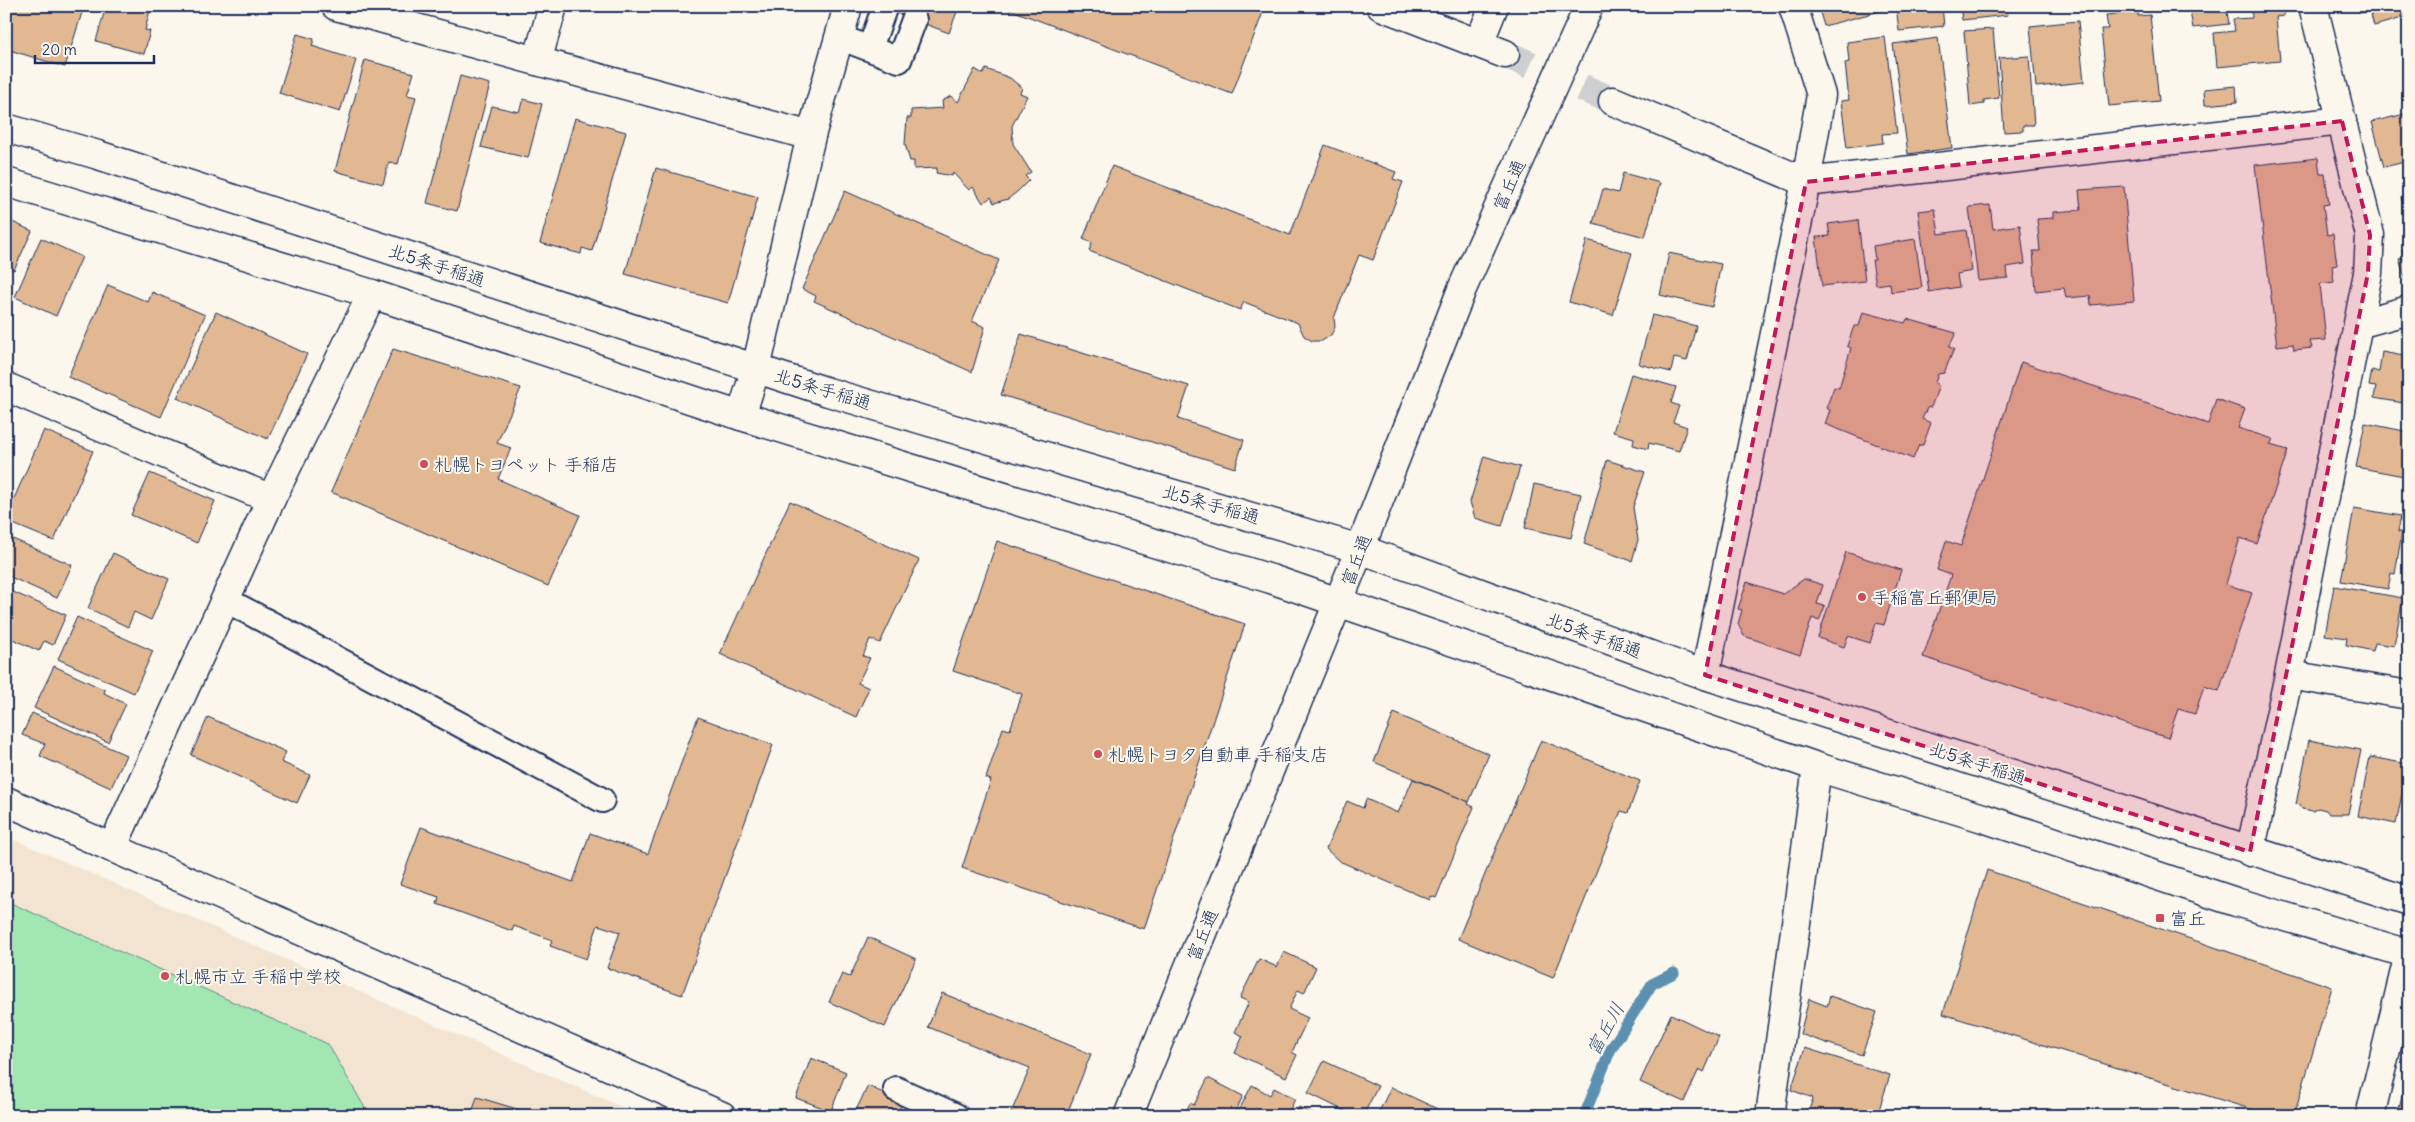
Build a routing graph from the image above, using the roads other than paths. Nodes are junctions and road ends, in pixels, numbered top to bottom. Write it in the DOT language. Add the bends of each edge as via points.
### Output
graph roads {
  1 [pos="336,6"];
  2 [pos="553,6"];
  3 [pos="848,6"];
  4 [pos="884,6"];
  5 [pos="1381,6"];
  6 [pos="1494,6"];
  7 [pos="1588,6"];
  8 [pos="1793,6"];
  9 [pos="2313,6"];
  10 [pos="914,20"];
  11 [pos="839,37"];
  12 [pos="1479,43"];
  13 [pos="870,48"];
  14 [pos="1505,54"];
  15 [pos="536,61"];
  16 [pos="1613,101"];
  17 [pos="2342,121"];
  18 [pos="6,128"];
  19 [pos="811,136"];
  20 [pos="6,182"];
  21 [pos="1806,182"];
  22 [pos="372,294"];
  23 [pos="2409,310"];
  24 [pos="2358,324"];
  25 [pos="756,368"];
  26 [pos="6,387"];
  27 [pos="741,416"];
  28 [pos="271,500"];
  29 [pos="1360,549"];
  30 [pos="226,600"];
  31 [pos="1339,602"];
  32 [pos="1705,675"];
  33 [pos="2289,675"];
  34 [pos="2409,695"];
  35 [pos="1817,767"];
  36 [pos="602,800"];
  37 [pos="6,801"];
  38 [pos="112,848"];
  39 [pos="2250,852"];
  40 [pos="2409,902"];
  41 [pos="2409,954"];
  42 [pos="896,1089"];
  43 [pos="722,1116"];
  44 [pos="956,1116"];
  45 [pos="1128,1116"];
  46 [pos="1770,1116"];
  47 [pos="2370,1116"];
  1 -- 15 [label="main road"];
  2 -- 15 [label="main road"];
  3 -- 11 [label="main road"];
  4 -- 13 [label="lane"];
  5 -- 12 [label="main road"];
  6 -- 12 [label="main road"];
  7 -- 29 [label="main road, 富丘通" via="1462,289"];
  8 -- 21 [label="main road" via="1822,95"];
  9 -- 17 [label="main road"];
  10 -- 13 [label="lane" via="899,60"];
  11 -- 13 [label="lane"];
  11 -- 19 [label="main road"];
  12 -- 14 [label="main road"];
  15 -- 19 [label="main road"];
  16 -- 21 [label="main road"];
  17 -- 21 [label="main road"];
  17 -- 24 [label="main road" via="2370,235 2368,272"];
  18 -- 25 [label="main road, 北5条手稲通"];
  19 -- 25 [label="main road"];
  20 -- 22 [label="main road"];
  21 -- 32 [label="main road"];
  22 -- 27 [label="main road"];
  22 -- 28 [label="main road"];
  23 -- 24 [label="main road"];
  24 -- 33 [label="main road"];
  25 -- 27 [label="main road"];
  25 -- 29 [label="main road, 北5条手稲通"];
  26 -- 28 [label="main road"];
  27 -- 31 [label="main road"];
  28 -- 30 [label="main road"];
  29 -- 31 [label="main road, 富丘通"];
  29 -- 32 [label="main road, 北5条手稲通"];
  30 -- 36 [label="lane"];
  30 -- 38 [label="main road"];
  31 -- 35 [label="main road"];
  31 -- 45 [label="main road, 富丘通"];
  32 -- 39 [label="main road, 北5条手稲通"];
  33 -- 34 [label="main road"];
  33 -- 39 [label="main road"];
  35 -- 41 [label="main road" via="2236,902"];
  35 -- 46 [label="main road"];
  37 -- 38 [label="main road"];
  38 -- 43 [label="main road"];
  39 -- 40 [label="main road, 北5条手稲通"];
  41 -- 47 [label="main road"];
  42 -- 44 [label="lane"];
}
